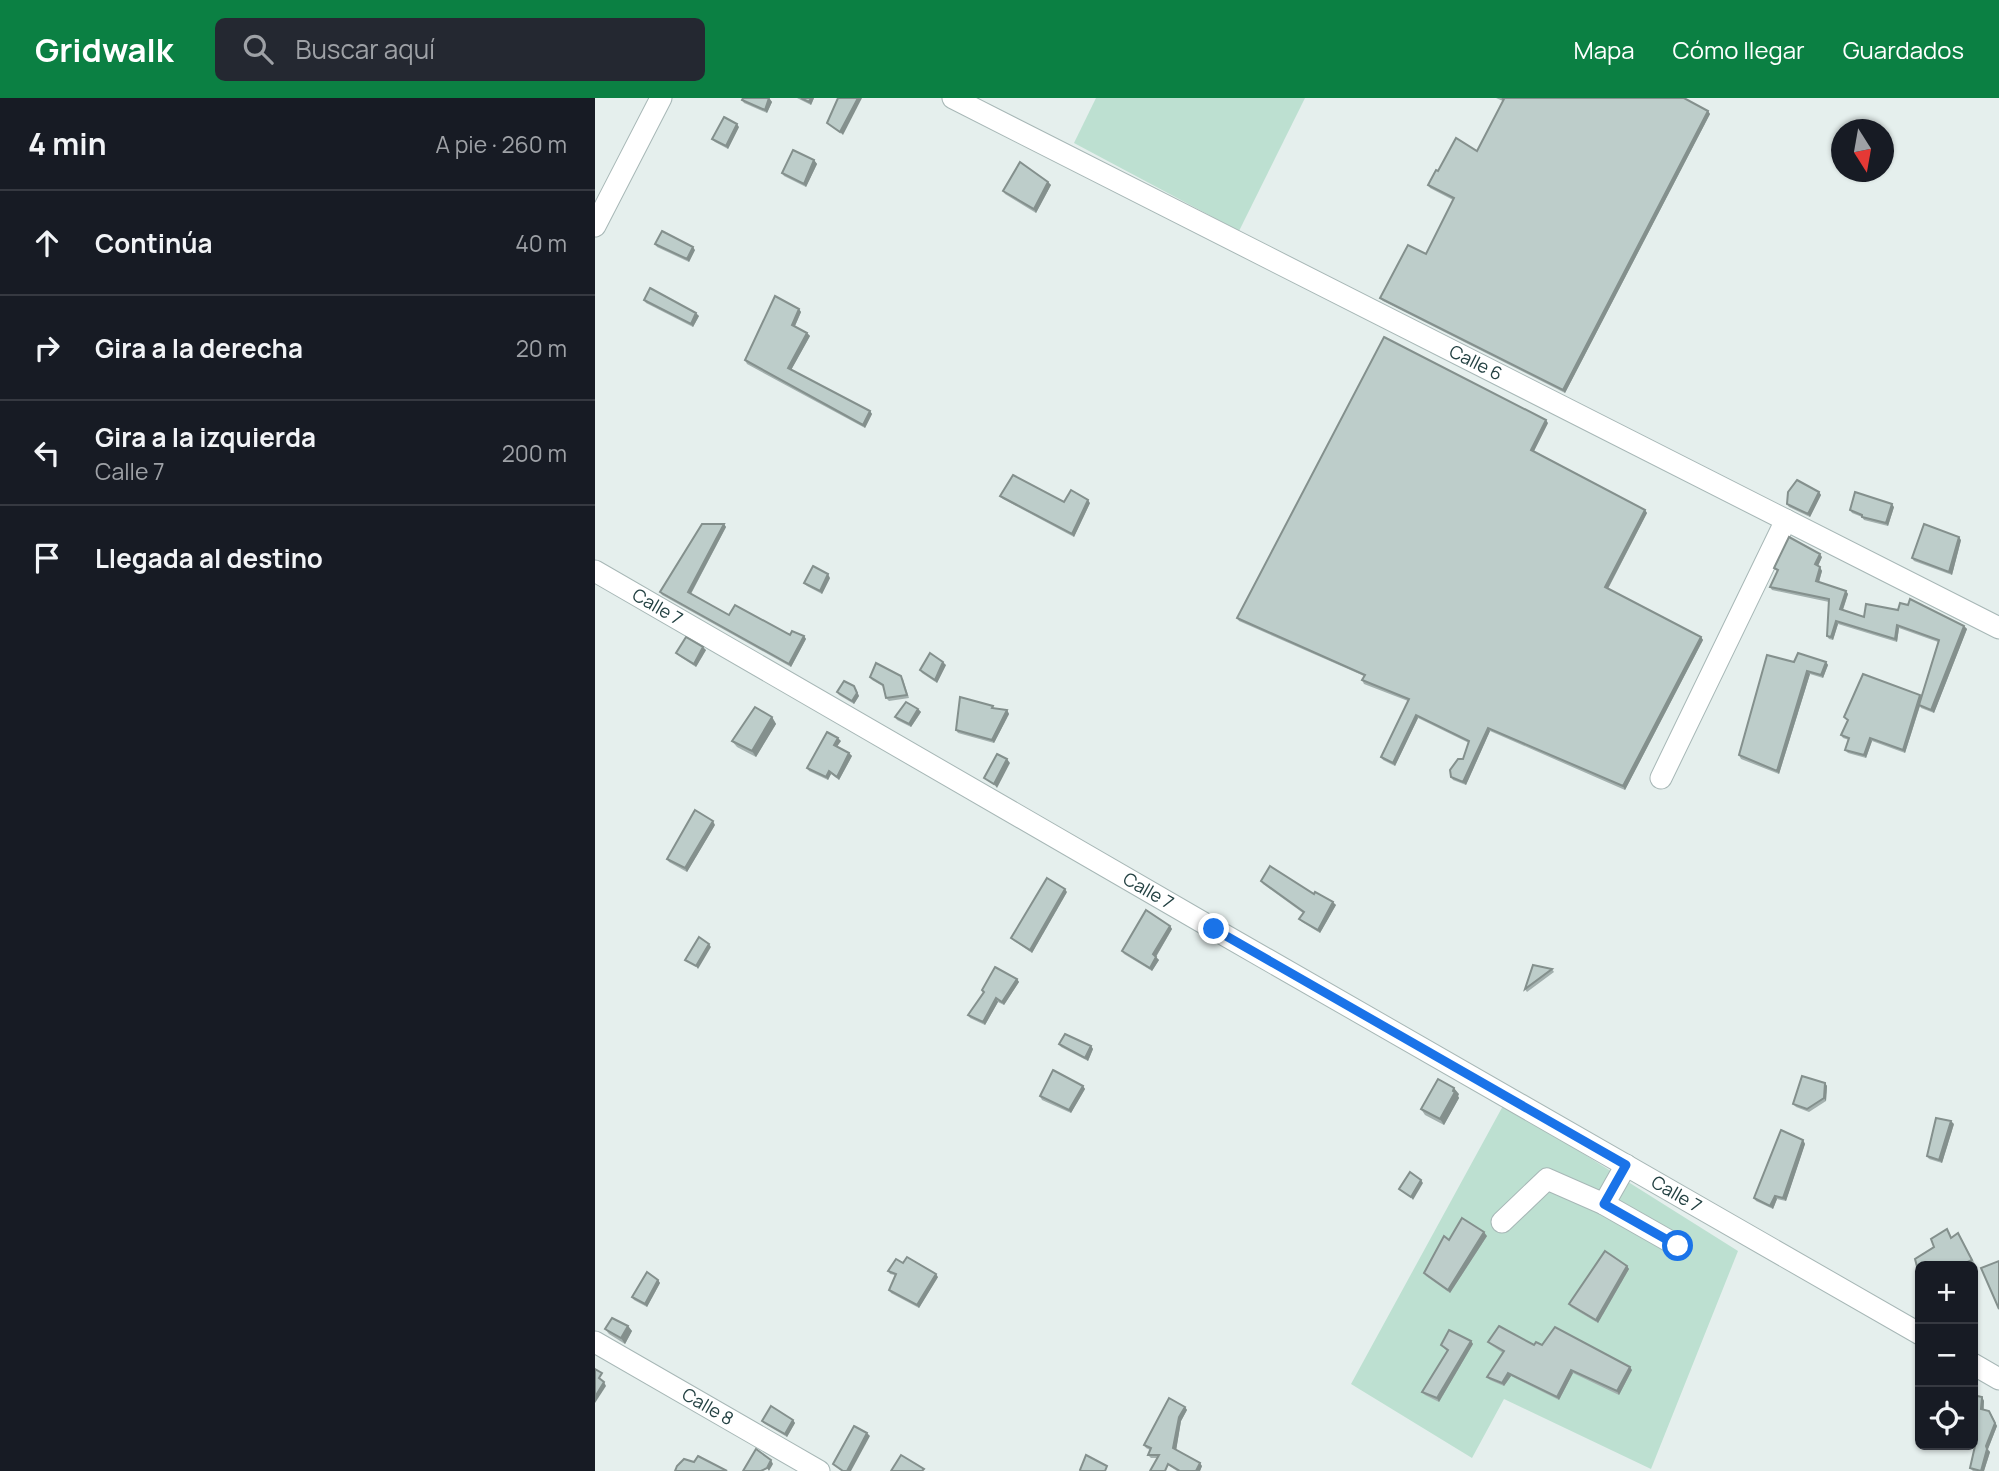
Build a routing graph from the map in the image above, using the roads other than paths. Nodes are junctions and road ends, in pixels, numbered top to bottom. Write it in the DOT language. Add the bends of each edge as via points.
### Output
graph roads {
  1 [pos="661,98"];
  2 [pos="953,98"];
  3 [pos="595,226"];
  4 [pos="1786,520"];
  5 [pos="595,571"];
  6 [pos="1999,628"];
  7 [pos="1661,778"];
  8 [pos="1626,1165"];
  9 [pos="1604,1204"];
  10 [pos="1502,1222"];
  11 [pos="1678,1246"];
  12 [pos="1915,1331"];
  13 [pos="595,1342"];
  14 [pos="1978,1367"];
  15 [pos="1999,1379"];
  16 [pos="819,1471"];
  1 -- 3 [label="street"];
  2 -- 4 [label="street, Calle 6"];
  4 -- 6 [label="street, Calle 6"];
  4 -- 7 [label="street"];
  5 -- 8 [label="street, Calle 7"];
  8 -- 9 [label="street"];
  8 -- 12 [label="street, Calle 7"];
  9 -- 10 [label="street" via="1547,1179"];
  9 -- 11 [label="street"];
  13 -- 16 [label="street, Calle 8"];
  14 -- 15 [label="street"];
}
